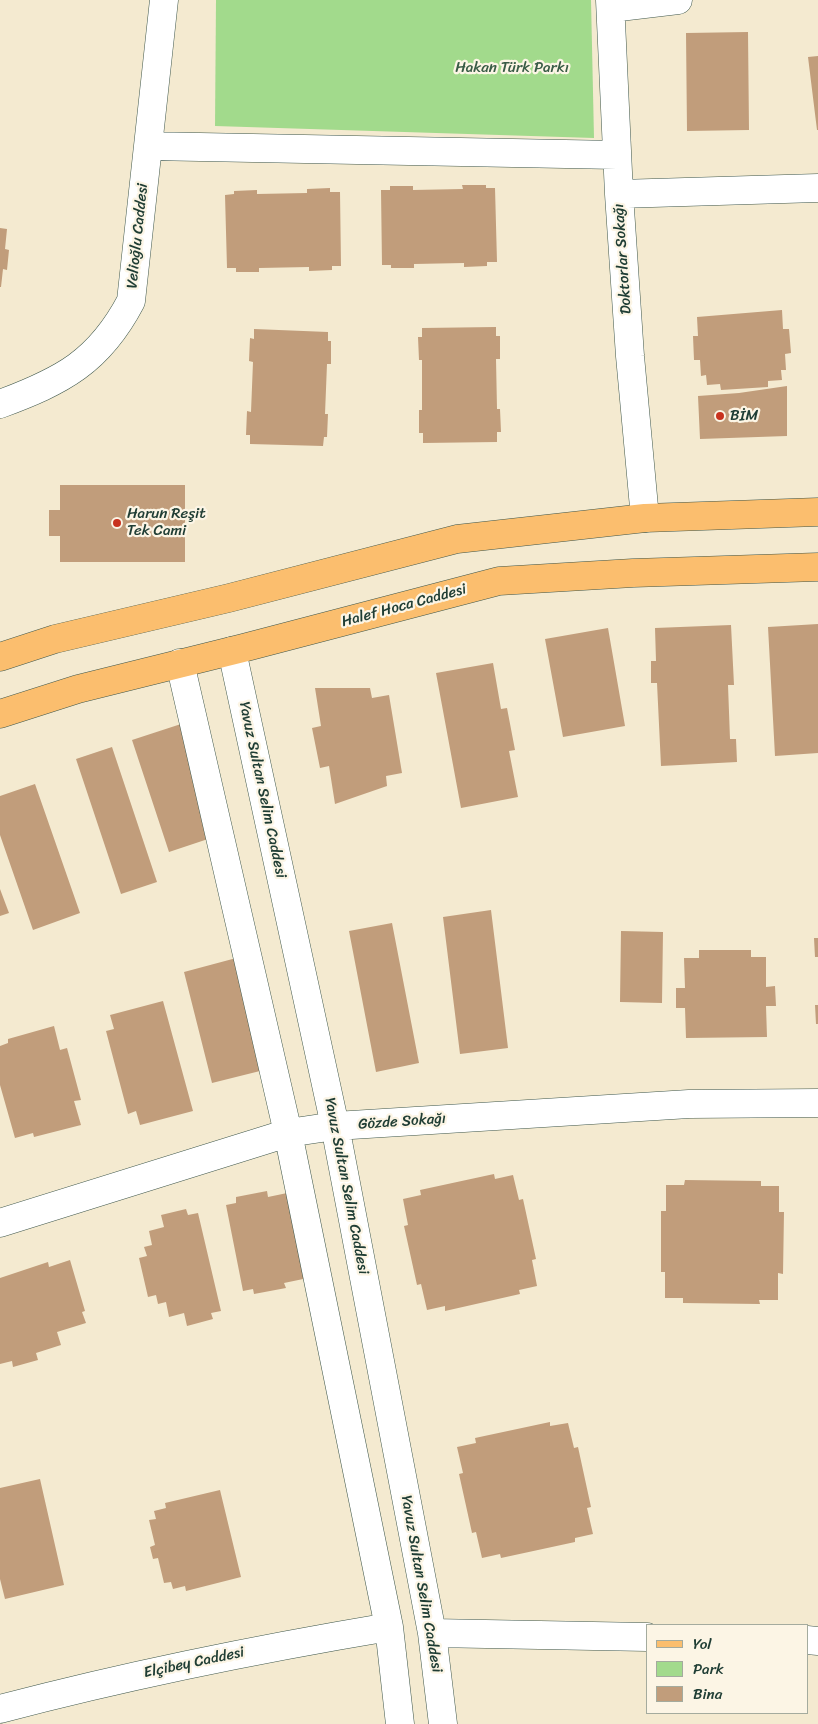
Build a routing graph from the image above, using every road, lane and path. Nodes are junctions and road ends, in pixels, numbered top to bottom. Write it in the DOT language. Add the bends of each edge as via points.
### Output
graph roads {
  1 [pos="164,0"];
  2 [pos="678,0"];
  3 [pos="611,4"];
  4 [pos="148,146"];
  5 [pos="617,155"];
  6 [pos="818,188"];
  7 [pos="619,194"];
  8 [pos="0,404"];
  9 [pos="818,512"];
  10 [pos="645,518"];
  11 [pos="818,567"];
  12 [pos="232,651"];
  13 [pos="0,657"];
  14 [pos="180,664"];
  15 [pos="0,714"];
  16 [pos="818,1103"];
  17 [pos="335,1126"];
  18 [pos="288,1132"];
  19 [pos="0,1223"];
  20 [pos="390,1627"];
  21 [pos="432,1633"];
  22 [pos="646,1637"];
  23 [pos="0,1709"];
  24 [pos="400,1724"];
  25 [pos="443,1724"];
  1 -- 4 [label="street, Velioğlu Caddesi"];
  2 -- 3 [label="street"];
  3 -- 5 [label="street, Doktorlar Sokağı"];
  4 -- 5 [label="street"];
  4 -- 8 [label="street, Velioğlu Caddesi" via="130,301 121,319 97,351 79,367 52,383"];
  5 -- 7 [label="street, Doktorlar Sokağı"];
  6 -- 7 [label="street"];
  7 -- 10 [label="street, Doktorlar Sokağı"];
  9 -- 10 [label="main road"];
  10 -- 13 [label="main road" via="458,539 55,639"];
  11 -- 12 [label="main road, Halef Hoca Caddesi" via="633,572 499,581"];
  12 -- 14 [label="main road, Halef Hoca Caddesi"];
  12 -- 17 [label="street, Yavuz Sultan Selim Caddesi"];
  14 -- 15 [label="main road, Halef Hoca Caddesi" via="78,689"];
  14 -- 18 [label="street"];
  16 -- 17 [label="street, Gözde Sokağı" via="689,1104"];
  17 -- 18 [label="street, Gözde Sokağı"];
  17 -- 21 [label="street, Yavuz Sultan Selim Caddesi"];
  18 -- 19 [label="street, Gözde Sokağı"];
  18 -- 20 [label="street"];
  20 -- 23 [label="street, Elçibey Caddesi" via="170,1668"];
  20 -- 24 [label="street"];
  21 -- 22 [label="street"];
  21 -- 25 [label="street, Yavuz Sultan Selim Caddesi"];
}
